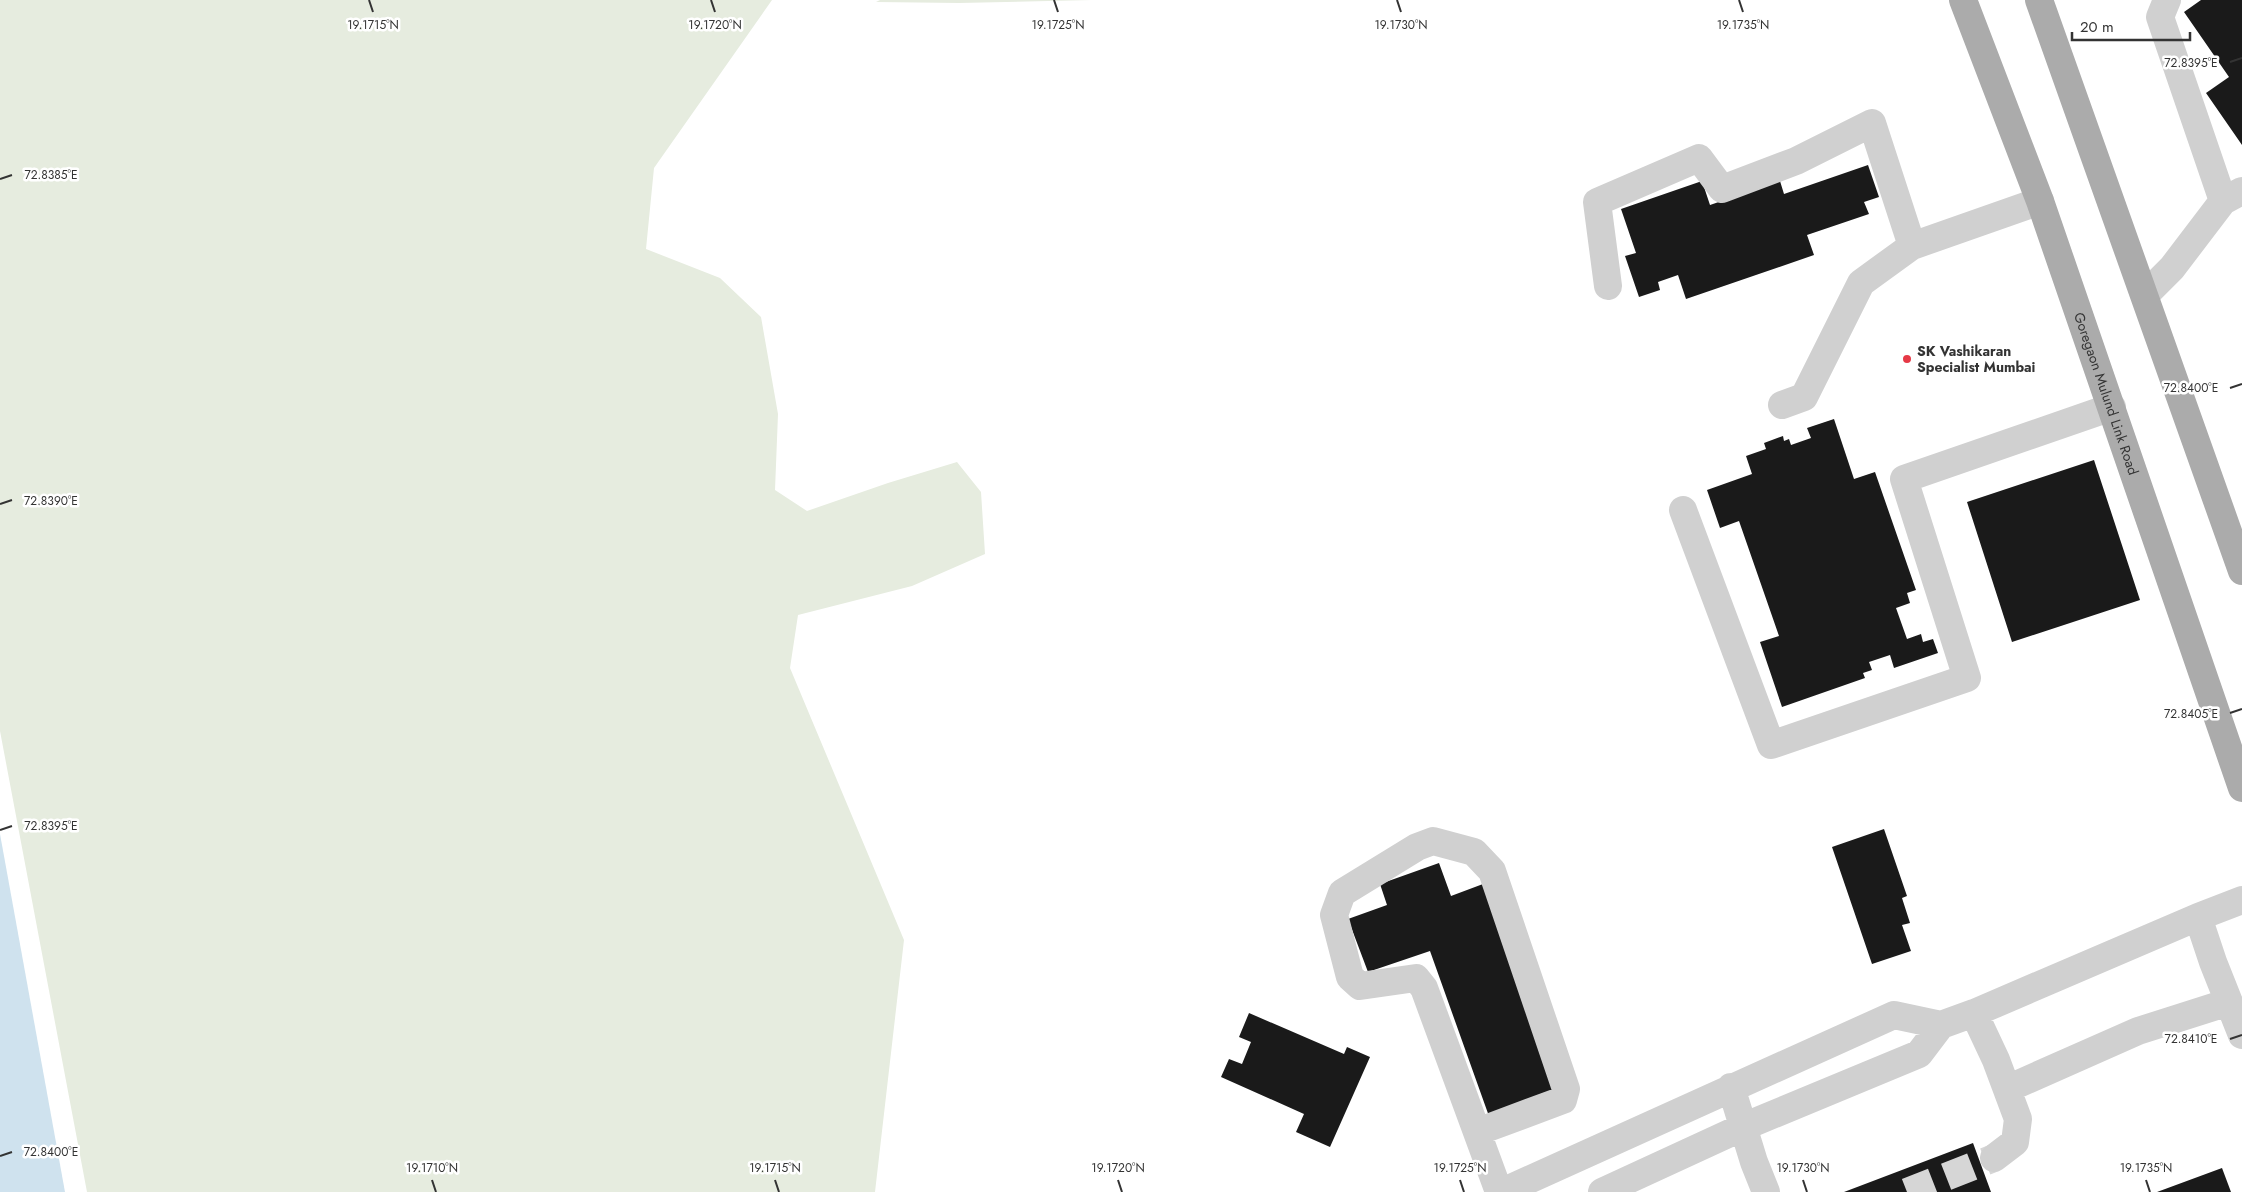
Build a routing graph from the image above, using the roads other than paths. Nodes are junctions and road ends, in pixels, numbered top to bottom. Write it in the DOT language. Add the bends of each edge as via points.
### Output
graph roads {
  1 [pos="1963,0"];
  2 [pos="2039,0"];
  3 [pos="2167,0"];
  4 [pos="2232,196"];
  5 [pos="2040,200"];
  6 [pos="1912,246"];
  7 [pos="1608,286"];
  8 [pos="2145,295"];
  9 [pos="1782,405"];
  10 [pos="2112,407"];
  11 [pos="1683,510"];
  12 [pos="2242,571"];
  13 [pos="2242,788"];
  14 [pos="2242,900"];
  15 [pos="2198,916"];
  16 [pos="2229,1002"];
  17 [pos="1974,1013"];
  18 [pos="1941,1025"];
  19 [pos="2242,1035"];
  20 [pos="1731,1087"];
  21 [pos="2007,1089"];
  22 [pos="1743,1127"];
  23 [pos="1477,1132"];
  24 [pos="1994,1158"];
  25 [pos="1500,1192"];
  26 [pos="1602,1192"];
  27 [pos="1766,1192"];
  1 -- 5 [label="main road, Goregaon Mulund Link Road"];
  2 -- 8 [label="main road"];
  3 -- 4 [label="street" via="2160,16"];
  4 -- 8 [label="street"];
  5 -- 6 [label="street"];
  5 -- 10 [label="main road, Goregaon Mulund Link Road"];
  6 -- 7 [label="street" via="1872,123 1796,161 1722,190 1698,158 1596,202"];
  6 -- 9 [label="street" via="1861,283 1804,397"];
  8 -- 12 [label="main road"];
  10 -- 11 [label="street" via="1904,479 1967,678 1770,745"];
  10 -- 13 [label="main road, Goregaon Mulund Link Road"];
  14 -- 15 [label="street"];
  15 -- 16 [label="street"];
  15 -- 17 [label="street"];
  16 -- 19 [label="street"];
  16 -- 21 [label="street" via="2138,1031"];
  17 -- 18 [label="street"];
  17 -- 21 [label="street"];
  18 -- 20 [label="street" via="1894,1015"];
  18 -- 22 [label="street" via="1919,1054"];
  20 -- 22 [label="street"];
  20 -- 25 [label="street"];
  21 -- 24 [label="street" via="2018,1119 2015,1142"];
  22 -- 26 [label="street"];
  22 -- 27 [label="street"];
  23 -- 23 [label="street" via="1424,988 1416,978 1360,986 1350,977 1334,915 1342,893 1417,847 1433,842 1474,852 1492,870 1566,1089 1563,1100"];
  23 -- 25 [label="street"];
}
